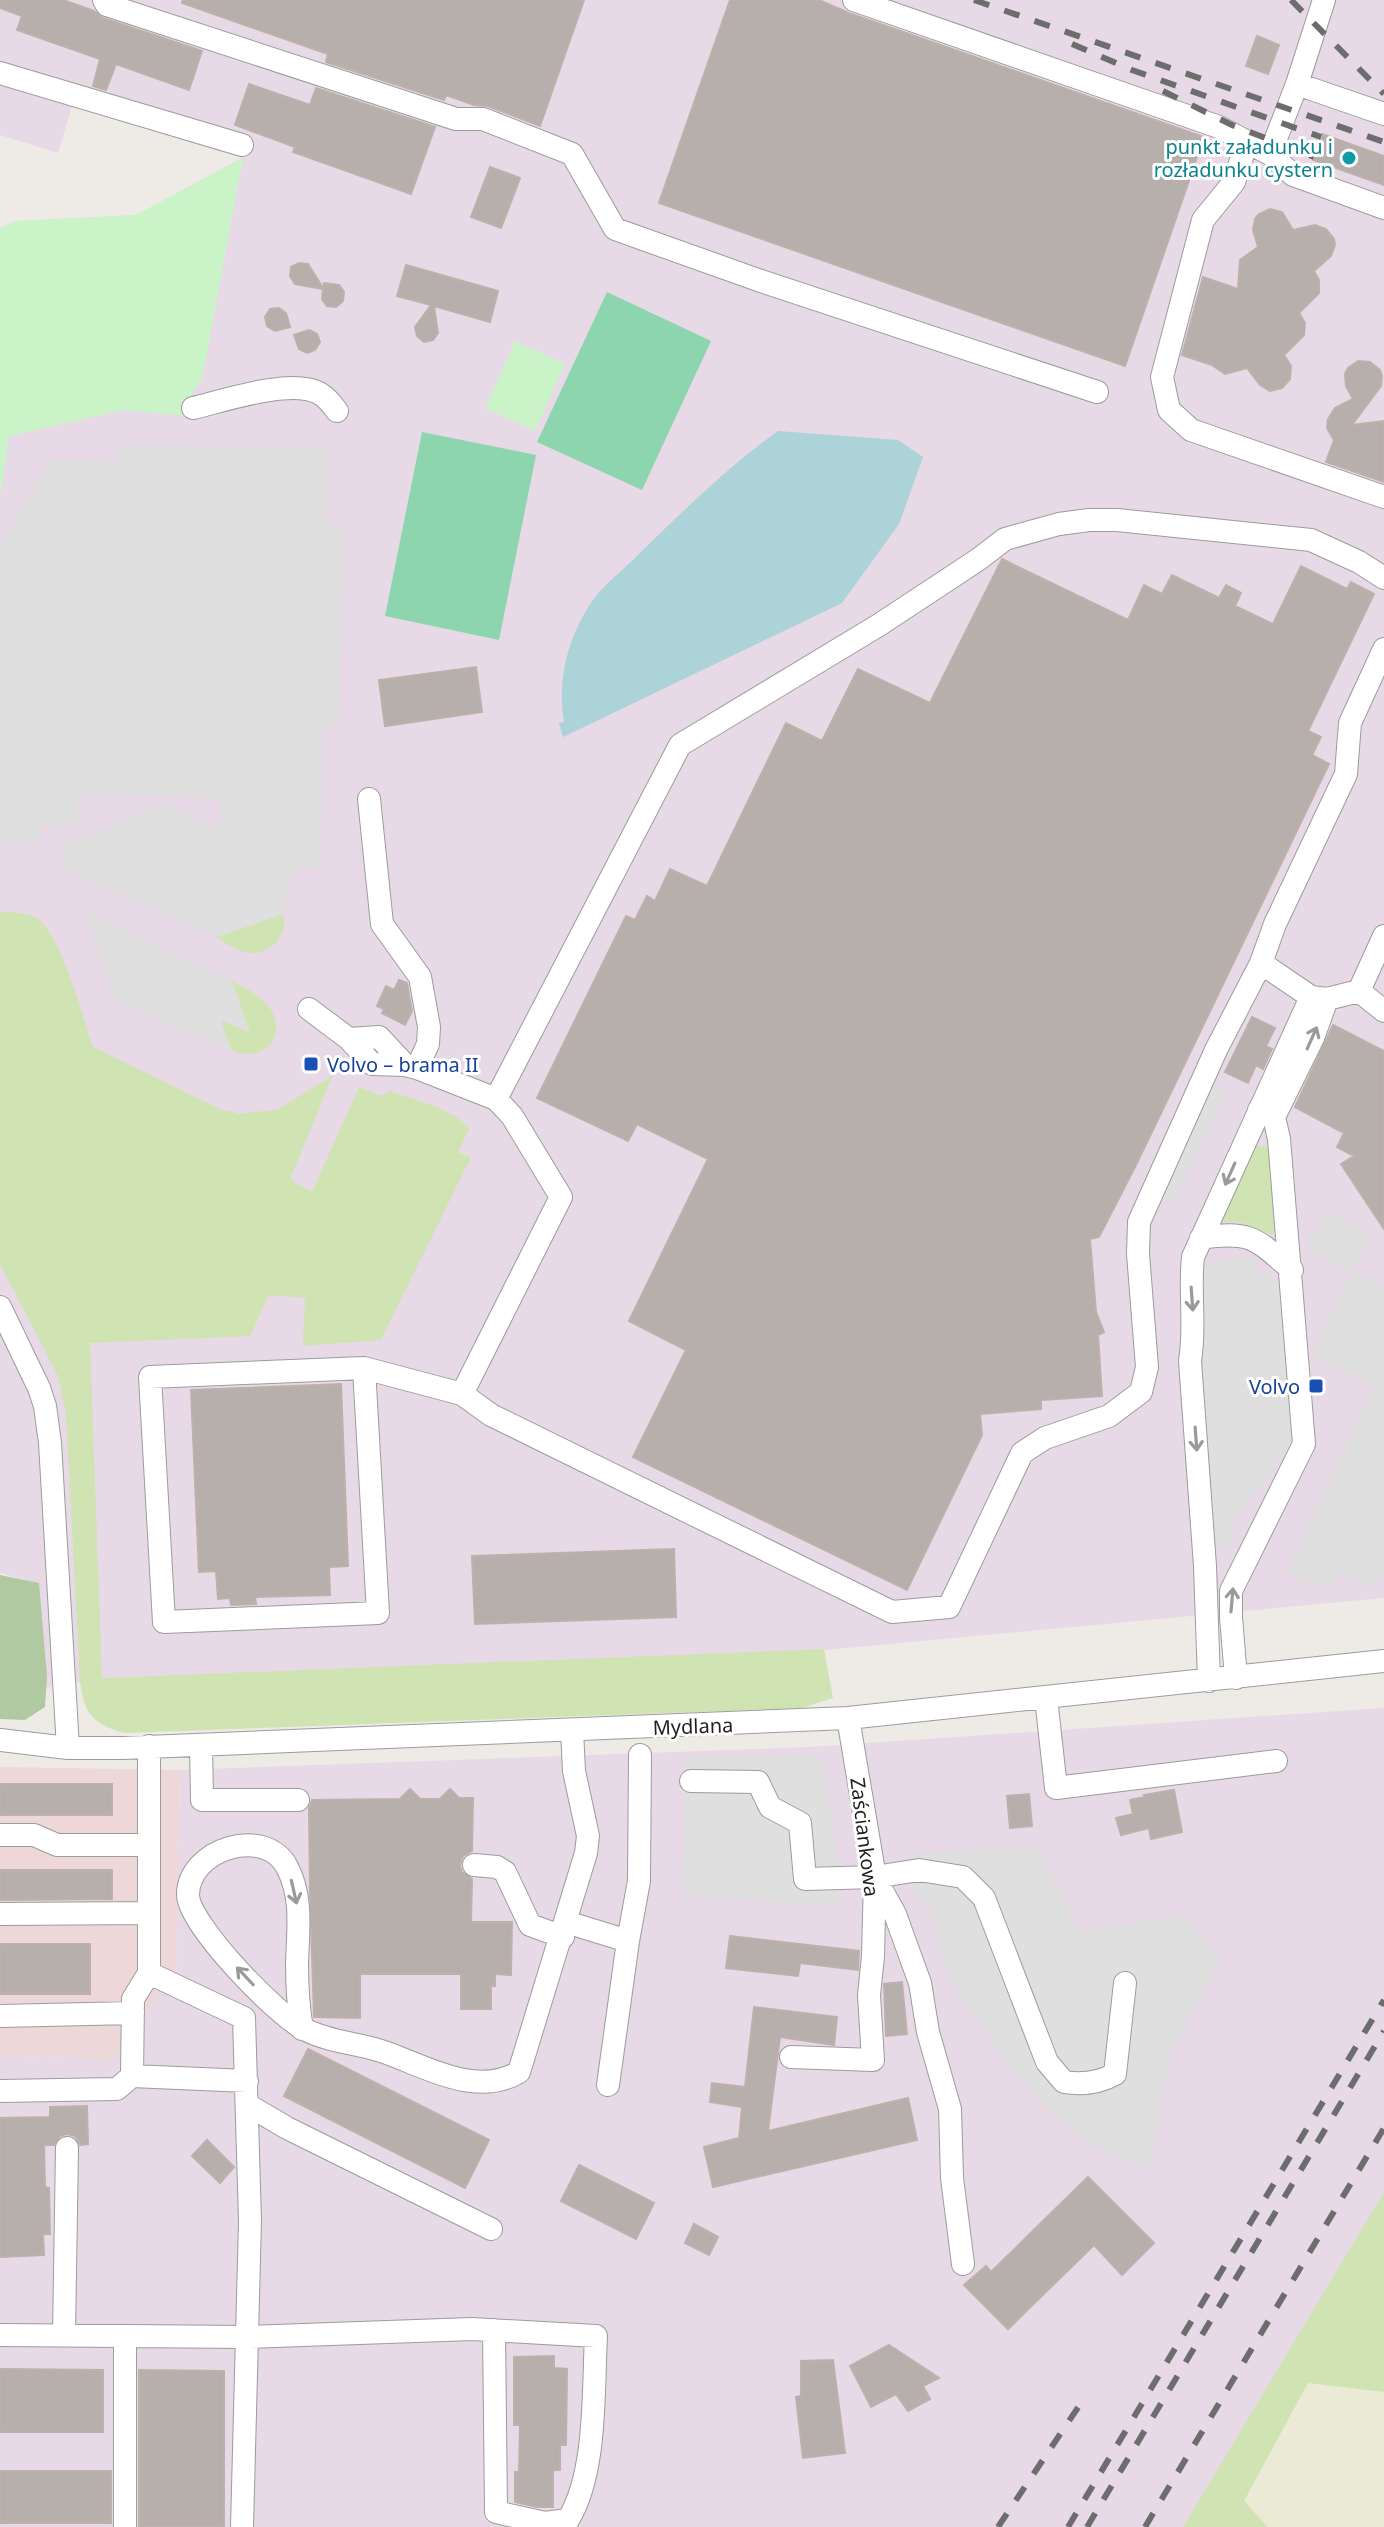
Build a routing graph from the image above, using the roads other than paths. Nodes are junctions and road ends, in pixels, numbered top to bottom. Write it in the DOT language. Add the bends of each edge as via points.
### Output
graph roads {
  1 [pos="104,0"];
  2 [pos="854,0"];
  3 [pos="1324,0"];
  4 [pos="0,73"];
  5 [pos="1297,84"];
  6 [pos="1384,114"];
  7 [pos="1247,142"];
  8 [pos="242,145"];
  9 [pos="1270,154"];
  10 [pos="1384,208"];
  11 [pos="1097,392"];
  12 [pos="193,408"];
  13 [pos="337,411"];
  14 [pos="1384,497"];
  15 [pos="1384,578"];
  16 [pos="1384,649"];
  17 [pos="369,799"];
  18 [pos="1384,936"];
  19 [pos="1261,963"];
  20 [pos="1359,991"];
  21 [pos="1319,998"];
  22 [pos="309,1009"];
  23 [pos="1384,1011"];
  24 [pos="411,1066"];
  25 [pos="496,1099"];
  26 [pos="1266,1114"];
  27 [pos="1201,1238"];
  28 [pos="1292,1270"];
  29 [pos="0,1307"];
  30 [pos="364,1368"];
  31 [pos="462,1394"];
  32 [pos="1384,1661"];
  33 [pos="1236,1678"];
  34 [pos="1209,1681"];
  35 [pos="1046,1698"];
  36 [pos="848,1718"];
  37 [pos="572,1730"];
  38 [pos="0,1740"];
  39 [pos="201,1745"];
  40 [pos="149,1746"];
  41 [pos="68,1748"];
  42 [pos="640,1755"];
  43 [pos="1276,1761"];
  44 [pos="691,1781"];
  45 [pos="298,1800"];
  46 [pos="0,1835"];
  47 [pos="149,1845"];
  48 [pos="474,1865"];
  49 [pos="875,1877"];
  50 [pos="149,1913"];
  51 [pos="0,1914"];
  52 [pos="564,1930"];
  53 [pos="628,1941"];
  54 [pos="149,1973"];
  55 [pos="1125,1983"];
  56 [pos="133,2013"];
  57 [pos="0,2016"];
  58 [pos="302,2029"];
  59 [pos="791,2057"];
  60 [pos="132,2076"];
  61 [pos="247,2081"];
  62 [pos="608,2085"];
  63 [pos="0,2091"];
  64 [pos="248,2105"];
  65 [pos="67,2148"];
  66 [pos="491,2229"];
  67 [pos="963,2264"];
  68 [pos="494,2330"];
  69 [pos="0,2335"];
  70 [pos="64,2335"];
  71 [pos="125,2336"];
  72 [pos="249,2337"];
  73 [pos="125,2527"];
  74 [pos="242,2527"];
  1 -- 11 [label="street" via="456,119 483,119 572,154 615,229"];
  2 -- 7 [label="street" via="1219,127"];
  3 -- 5 [label="street"];
  4 -- 8 [label="street"];
  5 -- 6 [label="street"];
  5 -- 9 [label="street"];
  7 -- 9 [label="street"];
  7 -- 14 [label="street" via="1234,182 1203,220 1162,377 1169,410 1191,430"];
  9 -- 10 [label="street" via="1293,175"];
  12 -- 13 [label="street" via="292,389 316,392"];
  15 -- 25 [label="street" via="1311,540 1117,520 1059,524 1005,539 879,625 680,745"];
  16 -- 19 [label="street" via="1350,723 1346,774"];
  17 -- 24 [label="street" via="382,924 420,977 429,1027 428,1044"];
  18 -- 20 [label="street"];
  19 -- 21 [label="street"];
  19 -- 31 [label="street" via="1139,1222 1147,1367 1141,1392 1109,1416 1045,1438 1022,1453 949,1607 892,1612 491,1415"];
  20 -- 21 [label="street"];
  20 -- 23 [label="street"];
  21 -- 26 [label="street" via="1313,1038"];
  22 -- 24 [label="street" via="372,1064"];
  24 -- 25 [label="street"];
  25 -- 31 [label="street" via="561,1197"];
  26 -- 27 [label="street, one-way"];
  26 -- 28 [label="street" via="1279,1139"];
  27 -- 28 [label="street" via="1236,1233 1253,1238"];
  27 -- 34 [label="street, one-way" via="1193,1257 1195,1333 1190,1361"];
  33 -- 28 [label="street, one-way" via="1231,1591 1304,1444"];
  29 -- 41 [label="street" via="45,1406"];
  30 -- 30 [label="street" via="150,1377 164,1622 378,1613"];
  30 -- 31 [label="street"];
  32 -- 33 [label="street, Mydlana"];
  33 -- 34 [label="street, Mydlana"];
  34 -- 35 [label="street, Mydlana"];
  35 -- 36 [label="street, Mydlana"];
  35 -- 43 [label="street" via="1056,1788"];
  36 -- 37 [label="street, Mydlana"];
  36 -- 49 [label="street, Zaściankowa"];
  37 -- 39 [label="street, Mydlana"];
  37 -- 52 [label="street" via="574,1771 588,1836"];
  38 -- 41 [label="street, Mydlana"];
  39 -- 40 [label="street, Mydlana"];
  39 -- 45 [label="street" via="202,1800"];
  40 -- 41 [label="street, Mydlana"];
  40 -- 47 [label="street"];
  42 -- 53 [label="street" via="639,1881"];
  44 -- 49 [label="street" via="758,1782 770,1807 800,1823 805,1879"];
  46 -- 47 [label="street" via="34,1835 57,1845"];
  47 -- 50 [label="street"];
  48 -- 52 [label="street" via="505,1872 530,1925"];
  49 -- 55 [label="street" via="919,1870 963,1877 984,1898 1047,2062 1064,2082 1080,2085 1115,2074"];
  49 -- 59 [label="street, Zaściankowa" via="869,1995 873,2060"];
  49 -- 67 [label="street" via="920,1983 950,2109"];
  50 -- 51 [label="street"];
  50 -- 54 [label="street"];
  52 -- 53 [label="street"];
  52 -- 58 [label="street" via="519,2072 506,2080 434,2073 385,2052"];
  53 -- 62 [label="street"];
  54 -- 56 [label="street" via="133,1999"];
  54 -- 61 [label="street" via="244,2018"];
  56 -- 57 [label="street"];
  56 -- 60 [label="street"];
  58 -- 58 [label="street, one-way" via="263,1995 198,1923 188,1897 191,1879 228,1847 266,1848 286,1864 300,1917"];
  60 -- 61 [label="street"];
  60 -- 63 [label="street" via="117,2089"];
  61 -- 64 [label="street"];
  64 -- 66 [label="street"];
  64 -- 72 [label="street"];
  65 -- 70 [label="street"];
  68 -- 68 [label="street" via="596,2336 588,2460 578,2503 568,2520 545,2523 496,2512"];
  68 -- 72 [label="street"];
  69 -- 70 [label="street"];
  70 -- 71 [label="street"];
  71 -- 72 [label="street"];
  71 -- 73 [label="street"];
  72 -- 74 [label="street"];
}
